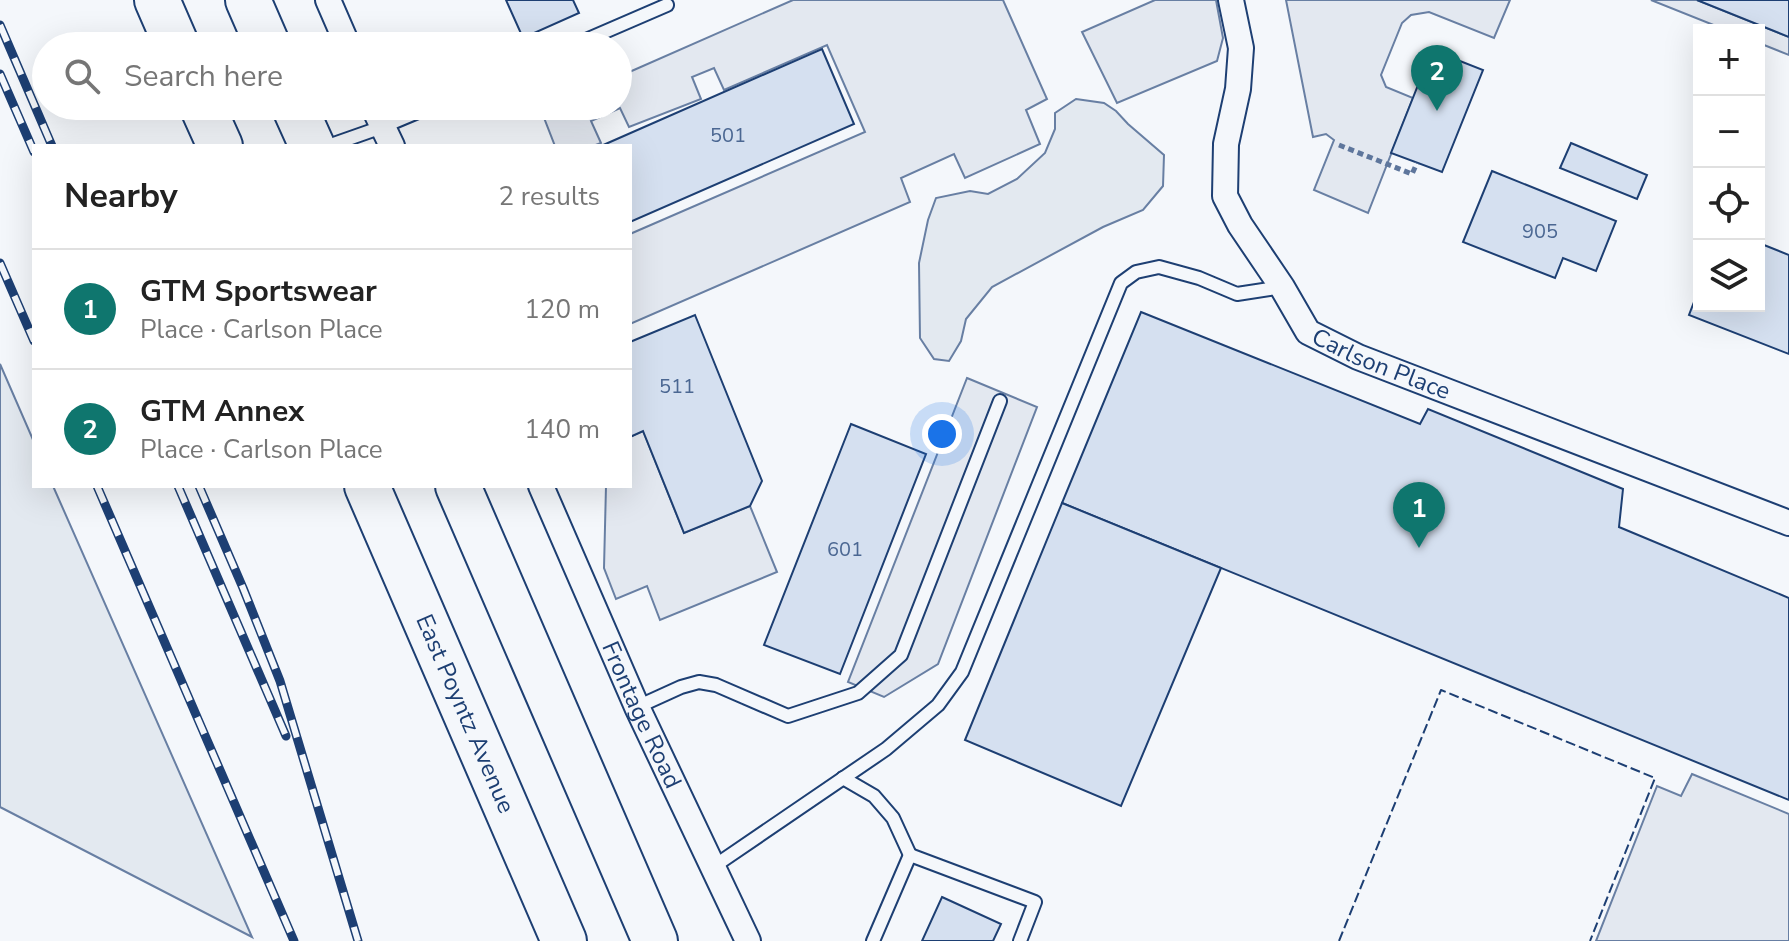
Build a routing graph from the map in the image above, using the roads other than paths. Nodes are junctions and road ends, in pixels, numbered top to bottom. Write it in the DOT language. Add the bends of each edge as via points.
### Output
graph roads {
  1 [pos="157,0"];
  2 [pos="248,0"];
  3 [pos="328,0"];
  4 [pos="1231,0"];
  5 [pos="667,5"];
  6 [pos="171,32"];
  7 [pos="262,32"];
  8 [pos="342,32"];
  9 [pos="604,32"];
  10 [pos="208,120"];
  11 [pos="300,120"];
  12 [pos="382,126"];
  13 [pos="219,144"];
  14 [pos="311,144"];
  15 [pos="333,144"];
  16 [pos="1282,287"];
  17 [pos="1000,401"];
  18 [pos="368,488"];
  19 [pos="459,488"];
  20 [pos="542,488"];
  21 [pos="1789,523"];
  22 [pos="637,707"];
  23 [pos="843,778"];
  24 [pos="910,855"];
  25 [pos="713,867"];
  26 [pos="564,941"];
  27 [pos="655,941"];
  28 [pos="748,941"];
  29 [pos="873,941"];
  30 [pos="1020,941"];
  1 -- 6 [label="highway"];
  2 -- 7 [label="highway"];
  3 -- 8 [label="street"];
  4 -- 16 [label="street, Carlson Place" via="1241,48 1226,144 1225,196"];
  5 -- 9 [label="lane"];
  10 -- 13 [label="highway"];
  11 -- 14 [label="highway"];
  12 -- 15 [label="lane"];
  16 -- 21 [label="street, Carlson Place" via="1308,332 1358,357"];
  16 -- 23 [label="lane" via="1237,294 1159,267 1136,272 1121,283 962,672 938,705"];
  17 -- 22 [label="lane" via="901,655 858,693 788,716 699,682"];
  18 -- 26 [label="highway, East Poyntz Avenue"];
  19 -- 27 [label="highway"];
  20 -- 22 [label="street, Frontage Road"];
  22 -- 25 [label="street, Frontage Road"];
  23 -- 24 [label="lane" via="874,796 893,818"];
  23 -- 25 [label="lane"];
  24 -- 29 [label="lane"];
  24 -- 30 [label="lane" via="1035,902"];
  25 -- 28 [label="street, Frontage Road"];
}
